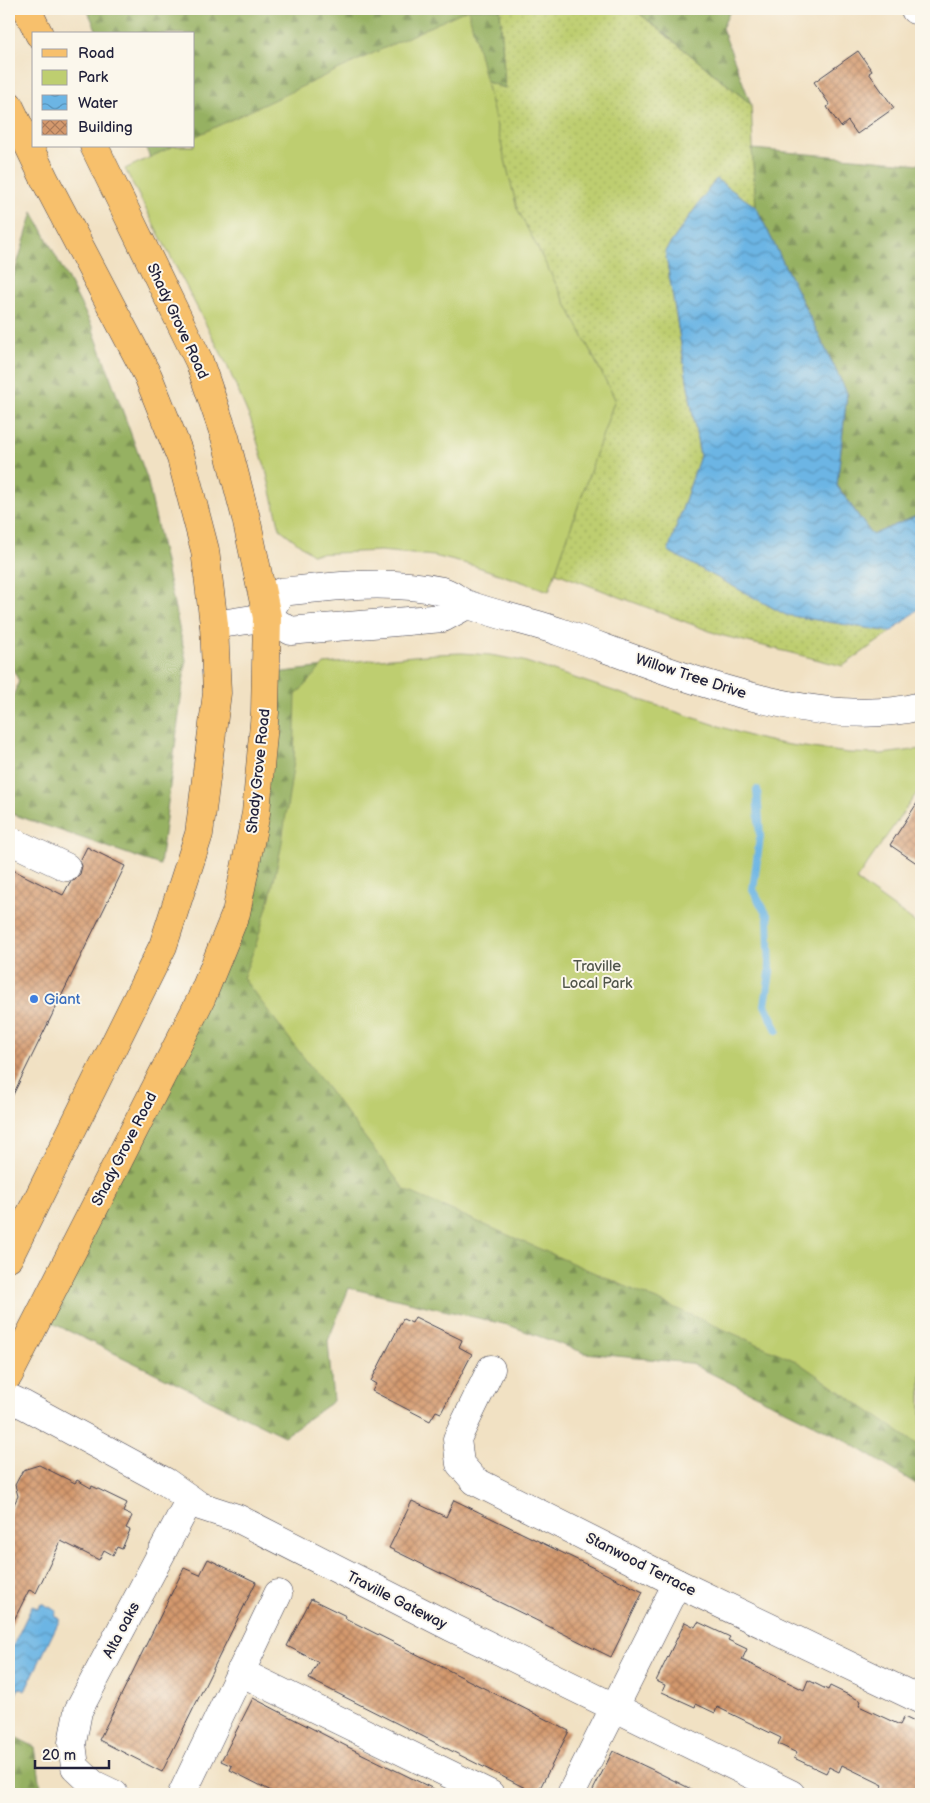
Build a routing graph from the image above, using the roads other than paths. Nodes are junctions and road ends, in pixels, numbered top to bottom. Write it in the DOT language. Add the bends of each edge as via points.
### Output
graph roads {
  1 [pos="27,9"];
  2 [pos="38,32"];
  3 [pos="9,105"];
  4 [pos="95,148"];
  5 [pos="467,605"];
  6 [pos="267,617"];
  7 [pos="214,625"];
  8 [pos="921,706"];
  9 [pos="9,840"];
  10 [pos="66,867"];
  11 [pos="9,1257"];
  12 [pos="491,1369"];
  13 [pos="9,1374"];
  14 [pos="9,1398"];
  15 [pos="190,1499"];
  16 [pos="677,1583"];
  17 [pos="278,1594"];
  18 [pos="240,1672"];
  19 [pos="921,1700"];
  20 [pos="614,1708"];
  21 [pos="114,1794"];
  22 [pos="182,1794"];
  23 [pos="490,1794"];
  24 [pos="571,1794"];
  25 [pos="791,1794"];
  1 -- 2 [label="main road"];
  3 -- 7 [label="main road" via="148,376 177,449 205,550"];
  4 -- 6 [label="main road, Shady Grove Road" via="199,361 225,437"];
  5 -- 6 [label="street" via="443,618 291,631"];
  5 -- 6 [label="street, Willow Tree Drive" via="445,591 408,585 363,585 281,592"];
  5 -- 8 [label="street, Willow Tree Drive" via="532,622 747,695 808,708 858,712 903,711"];
  6 -- 7 [label="street"];
  6 -- 13 [label="main road, Shady Grove Road" via="265,712 256,813 236,913 202,1000"];
  7 -- 11 [label="main road" via="217,693 199,834 163,946"];
  9 -- 10 [label="street"];
  12 -- 16 [label="street, Stanwood Terrace" via="457,1439 460,1464 475,1481"];
  14 -- 15 [label="street, Traville Gateway" via="166,1482"];
  15 -- 20 [label="street, Traville Gateway" via="200,1506 237,1518"];
  15 -- 21 [label="street, Alta oaks" via="78,1711 72,1743 75,1768 93,1784"];
  16 -- 19 [label="street, Stanwood Terrace"];
  16 -- 20 [label="street"];
  17 -- 18 [label="street"];
  18 -- 22 [label="street"];
  18 -- 23 [label="street"];
  20 -- 24 [label="street"];
  20 -- 25 [label="street, Traville Gateway"];
}
